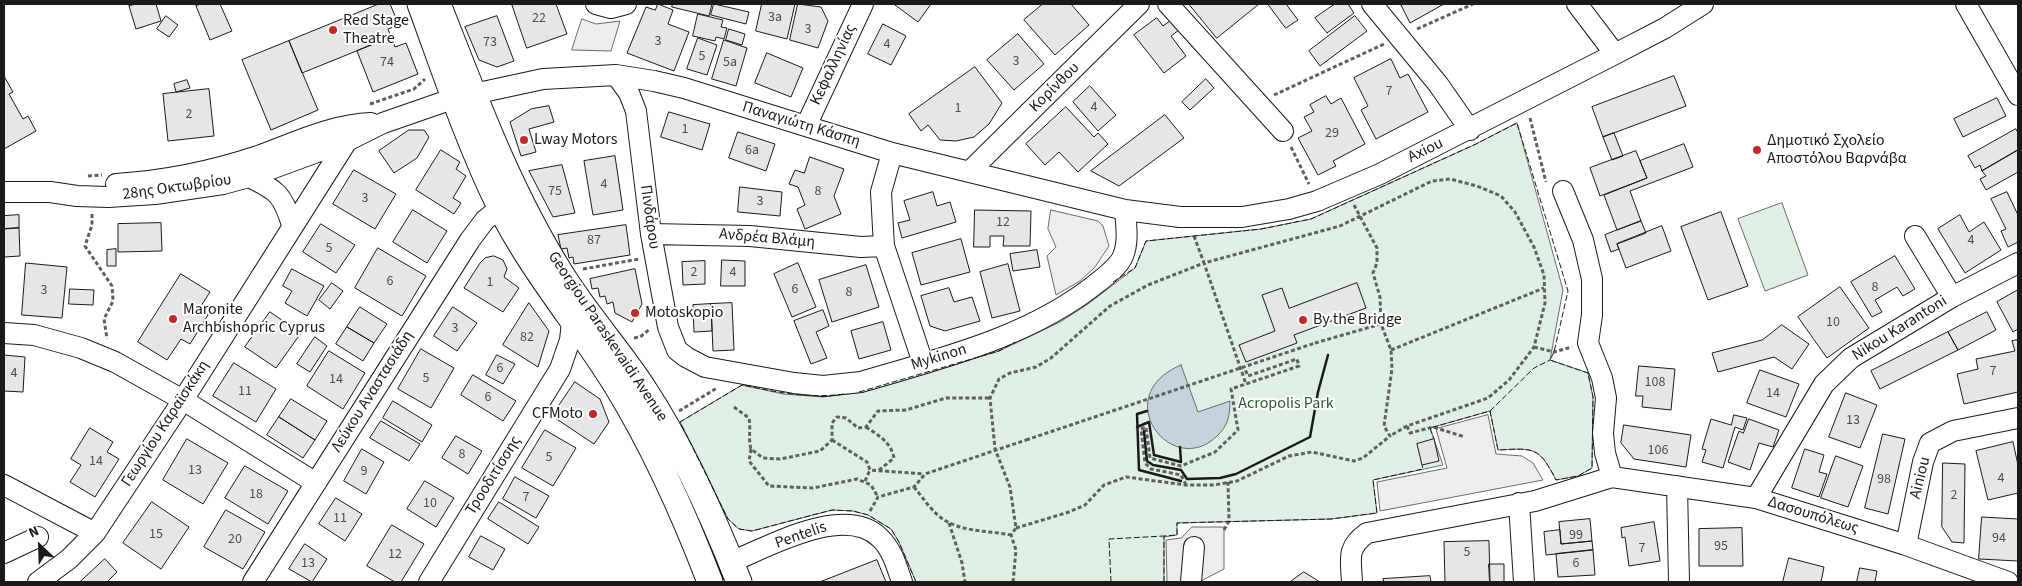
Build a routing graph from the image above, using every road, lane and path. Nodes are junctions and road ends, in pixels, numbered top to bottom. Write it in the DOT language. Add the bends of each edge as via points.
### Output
graph roads {
  1 [pos="420,4"];
  2 [pos="438,4"];
  3 [pos="863,4"];
  4 [pos="1139,4"];
  5 [pos="1168,4"];
  6 [pos="1372,4"];
  7 [pos="1473,4"];
  8 [pos="1577,4"];
  9 [pos="1703,4"];
  10 [pos="1966,4"];
  11 [pos="1401,36"];
  12 [pos="1615,54"];
  13 [pos="441,62"];
  14 [pos="616,75"];
  15 [pos="464,95"];
  16 [pos="2018,95"];
  17 [pos="1257,103"];
  18 [pos="368,105"];
  19 [pos="1530,116"];
  20 [pos="383,123"];
  21 [pos="806,126"];
  22 [pos="1470,130"];
  23 [pos="1283,131"];
  24 [pos="346,141"];
  25 [pos="1536,142"];
  26 [pos="892,153"];
  27 [pos="970,171"];
  28 [pos="103,175"];
  29 [pos="84,176"];
  30 [pos="249,177"];
  31 [pos="1346,188"];
  32 [pos="1563,191"];
  33 [pos="4,192"];
  34 [pos="50,192"];
  35 [pos="93,196"];
  36 [pos="1317,201"];
  37 [pos="500,208"];
  38 [pos="1125,210"];
  39 [pos="1360,216"];
  40 [pos="1187,217"];
  41 [pos="292,225"];
  42 [pos="651,234"];
  43 [pos="1915,236"];
  44 [pos="884,246"];
  45 [pos="654,256"];
  46 [pos="1204,263"];
  47 [pos="2018,263"];
  48 [pos="560,273"];
  49 [pos="1544,288"];
  50 [pos="1952,297"];
  51 [pos="666,317"];
  52 [pos="572,322"];
  53 [pos="1380,324"];
  54 [pos="4,332"];
  55 [pos="1534,347"];
  56 [pos="1391,350"];
  57 [pos="606,352"];
  58 [pos="1554,352"];
  59 [pos="101,356"];
  60 [pos="686,358"];
  61 [pos="923,363"];
  62 [pos="1244,367"];
  63 [pos="560,369"];
  64 [pos="742,373"];
  65 [pos="1246,384"];
  66 [pos="990,398"];
  67 [pos="183,400"];
  68 [pos="734,407"];
  69 [pos="2018,418"];
  70 [pos="664,420"];
  71 [pos="866,426"];
  72 [pos="1407,426"];
  73 [pos="1390,436"];
  74 [pos="1464,438"];
  75 [pos="832,440"];
  76 [pos="995,449"];
  77 [pos="751,450"];
  78 [pos="870,470"];
  79 [pos="878,472"];
  80 [pos="925,474"];
  81 [pos="1612,477"];
  82 [pos="864,481"];
  83 [pos="1228,482"];
  84 [pos="316,483"];
  85 [pos="4,485"];
  86 [pos="1186,485"];
  87 [pos="1677,486"];
  88 [pos="914,487"];
  89 [pos="878,497"];
  90 [pos="1756,498"];
  91 [pos="1520,503"];
  92 [pos="949,523"];
  93 [pos="863,527"];
  94 [pos="1016,528"];
  95 [pos="1224,530"];
  96 [pos="95,533"];
  97 [pos="1011,535"];
  98 [pos="38,537"];
  99 [pos="1906,545"];
  100 [pos="1194,547"];
  101 [pos="4,553"];
  102 [pos="735,572"];
  103 [pos="38,582"];
  104 [pos="253,582"];
  105 [pos="429,582"];
  106 [pos="710,582"];
  107 [pos="902,582"];
  108 [pos="965,582"];
  109 [pos="1013,582"];
  110 [pos="1191,582"];
  111 [pos="1352,582"];
  112 [pos="1524,582"];
  113 [pos="1680,582"];
  114 [pos="2008,582"];
  1 -- 13 [label="main road"];
  2 -- 15 [label="main road"];
  3 -- 21 [label="street, Κεφαλληνίας"];
  4 -- 27 [label="street, Κορίνθου"];
  5 -- 17 [label="street"];
  6 -- 11 [label="street"];
  7 -- 11 [label="path"];
  8 -- 12 [label="street"];
  9 -- 12 [label="street, Axiou"];
  10 -- 16 [label="street"];
  11 -- 17 [label="path"];
  11 -- 22 [label="street"];
  12 -- 22 [label="street, Axiou"];
  13 -- 15 [label="main road"];
  13 -- 18 [label="path" via="428,66 428,77 414,88"];
  14 -- 15 [label="street, Παναγιώτη Κάσπη" via="565,76"];
  14 -- 21 [label="street, Παναγιώτη Κάσπη" via="684,88"];
  14 -- 42 [label="street, Πινδάρου" via="629,93 636,111"];
  15 -- 20 [label="street, 28ης Οκτωβρίου"];
  15 -- 37 [label="main road, Georgiou Paraskevaidi Avenue"];
  15 -- 48 [label="main road, Georgiou Paraskevaidi Avenue"];
  17 -- 23 [label="street"];
  19 -- 25 [label="path"];
  20 -- 24 [label="street, 28ης Οκτωβρίου"];
  20 -- 34 [label="street, 28ης Οκτωβρίου" via="343,127 208,169"];
  21 -- 26 [label="street, Παναγιώτη Κάσπη"];
  22 -- 31 [label="street, Axiou"];
  23 -- 36 [label="path"];
  24 -- 30 [label="street, 28ης Οκτωβρίου"];
  24 -- 41 [label="street, Γεωργίου Καραϊσκάκη"];
  26 -- 27 [label="street, Παναγιώτη Κάσπη"];
  26 -- 44 [label="street" via="881,192"];
  27 -- 38 [label="street, Παναγιώτη Κάσπη"];
  28 -- 29 [label="path"];
  30 -- 35 [label="street, 28ης Οκτωβρίου" via="172,192"];
  30 -- 41 [label="street" via="275,190 286,206"];
  31 -- 36 [label="street, Axiou"];
  31 -- 39 [label="path"];
  32 -- 81 [label="street" via="1583,240 1592,278 1588,343 1606,398 1603,433"];
  33 -- 34 [label="street, 28ης Οκτωβρίου"];
  34 -- 35 [label="street, 28ης Οκτωβρίου"];
  35 -- 59 [label="path" via="92,224 85,246 112,286 113,301 104,319 103,328 107,335"];
  36 -- 40 [label="street, Axiou" via="1266,214"];
  37 -- 52 [label="main road, Georgiou Paraskevaidi Avenue"];
  37 -- 84 [label="street, Λεύκου Αναστασιάδη" via="485,220 470,240"];
  38 -- 40 [label="street, Axiou"];
  38 -- 61 [label="street, Mykinon" via="1127,237 1123,256 1082,296 997,340"];
  39 -- 46 [label="path" via="1340,226"];
  39 -- 49 [label="path" via="1432,181 1450,179 1477,186 1501,196 1515,212 1543,268"];
  39 -- 53 [label="path" via="1376,248 1373,273 1380,297"];
  40 -- 46 [label="path"];
  41 -- 67 [label="street, Γεωργίου Καραϊσκάκη"];
  42 -- 44 [label="street, Ανδρέα Βλάμη" via="750,236"];
  42 -- 45 [label="street, Πινδάρου"];
  43 -- 50 [label="street"];
  44 -- 61 [label="street"];
  45 -- 48 [label="path"];
  45 -- 51 [label="street, Πινδάρου"];
  46 -- 65 [label="path"];
  46 -- 66 [label="path" via="1148,285 1110,306 1051,358 1036,367 1010,373 1000,379"];
  47 -- 50 [label="street, Nikou Karantoni"];
  48 -- 57 [label="main road, Georgiou Paraskevaidi Avenue"];
  49 -- 55 [label="path" via="1545,303"];
  49 -- 56 [label="path"];
  50 -- 90 [label="street, Nikou Karantoni" via="1851,358 1824,384"];
  51 -- 57 [label="path" via="640,337"];
  51 -- 60 [label="street, Πινδάρου" via="671,340"];
  52 -- 57 [label="main road, Georgiou Paraskevaidi Avenue"];
  52 -- 63 [label="street, Τροοδιτίσσης" via="570,340"];
  53 -- 56 [label="path"];
  53 -- 62 [label="path, bridge"];
  54 -- 59 [label="street" via="34,335"];
  55 -- 58 [label="path"];
  55 -- 72 [label="path" via="1509,380 1488,398"];
  56 -- 73 [label="path" via="1392,369 1384,426"];
  57 -- 63 [label="street"];
  57 -- 70 [label="main road, Georgiou Paraskevaidi Avenue"];
  57 -- 106 [label="main road, Georgiou Paraskevaidi Avenue" via="686,520"];
  59 -- 67 [label="street"];
  60 -- 64 [label="street, Mykinon" via="705,367"];
  61 -- 64 [label="street, Mykinon" via="861,382 823,386"];
  62 -- 65 [label="path" via="1248,376 1297,359 1299,366"];
  62 -- 76 [label="path, bridge"];
  63 -- 105 [label="street, Τροοδιτίσσης"];
  64 -- 70 [label="path"];
  65 -- 86 [label="path" via="1231,389 1238,430 1215,452 1181,466 1150,458 1146,427 1141,429 1145,463 1151,468 1181,475"];
  66 -- 71 [label="path" via="946,398 906,410 878,411"];
  66 -- 76 [label="path"];
  67 -- 84 [label="street"];
  67 -- 96 [label="street, Γεωργίου Καραϊσκάκη"];
  68 -- 77 [label="path" via="749,418"];
  69 -- 99 [label="street, Ainiou" via="1953,431 1930,443"];
  70 -- 102 [label="main road, Georgiou Paraskevaidi Avenue"];
  71 -- 75 [label="path" via="858,428 846,418 837,417 832,423"];
  71 -- 79 [label="path" via="893,451 894,458"];
  72 -- 73 [label="path"];
  72 -- 74 [label="path" via="1410,433 1434,426"];
  73 -- 83 [label="path" via="1363,458 1354,461 1312,452 1289,456"];
  75 -- 77 [label="path" via="820,451 780,459 763,458"];
  75 -- 78 [label="path" via="868,462"];
  76 -- 80 [label="path"];
  76 -- 94 [label="path" via="1010,487"];
  77 -- 82 [label="path" via="749,461 769,486 813,488"];
  78 -- 79 [label="path"];
  78 -- 82 [label="path"];
  79 -- 80 [label="path"];
  80 -- 88 [label="path"];
  81 -- 87 [label="street, Δασουπόλεως"];
  81 -- 91 [label="street, Δασουπόλεως"];
  82 -- 89 [label="path" via="871,485"];
  83 -- 86 [label="path"];
  83 -- 95 [label="path" via="1229,522"];
  84 -- 104 [label="street, Λεύκου Αναστασιάδη"];
  85 -- 96 [label="street"];
  86 -- 94 [label="path" via="1126,477 1104,485 1085,505"];
  87 -- 90 [label="street, Δασουπόλεως"];
  87 -- 113 [label="street"];
  88 -- 89 [label="path"];
  88 -- 92 [label="path"];
  89 -- 93 [label="path"];
  90 -- 99 [label="street, Δασουπόλεως"];
  91 -- 111 [label="street, Δασουπόλεως" via="1367,533 1356,542 1350,554"];
  91 -- 112 [label="street"];
  92 -- 97 [label="path"];
  92 -- 108 [label="path"];
  93 -- 102 [label="street, Pentelis" via="832,525"];
  93 -- 107 [label="street" via="879,537 888,548"];
  94 -- 97 [label="path"];
  96 -- 103 [label="street, Γεωργίου Καραϊσκάκη" via="69,559"];
  97 -- 109 [label="path" via="1016,550"];
  98 -- 101 [label="street"];
  99 -- 114 [label="street, Δασουπόλεως"];
  100 -- 110 [label="street"];
}
